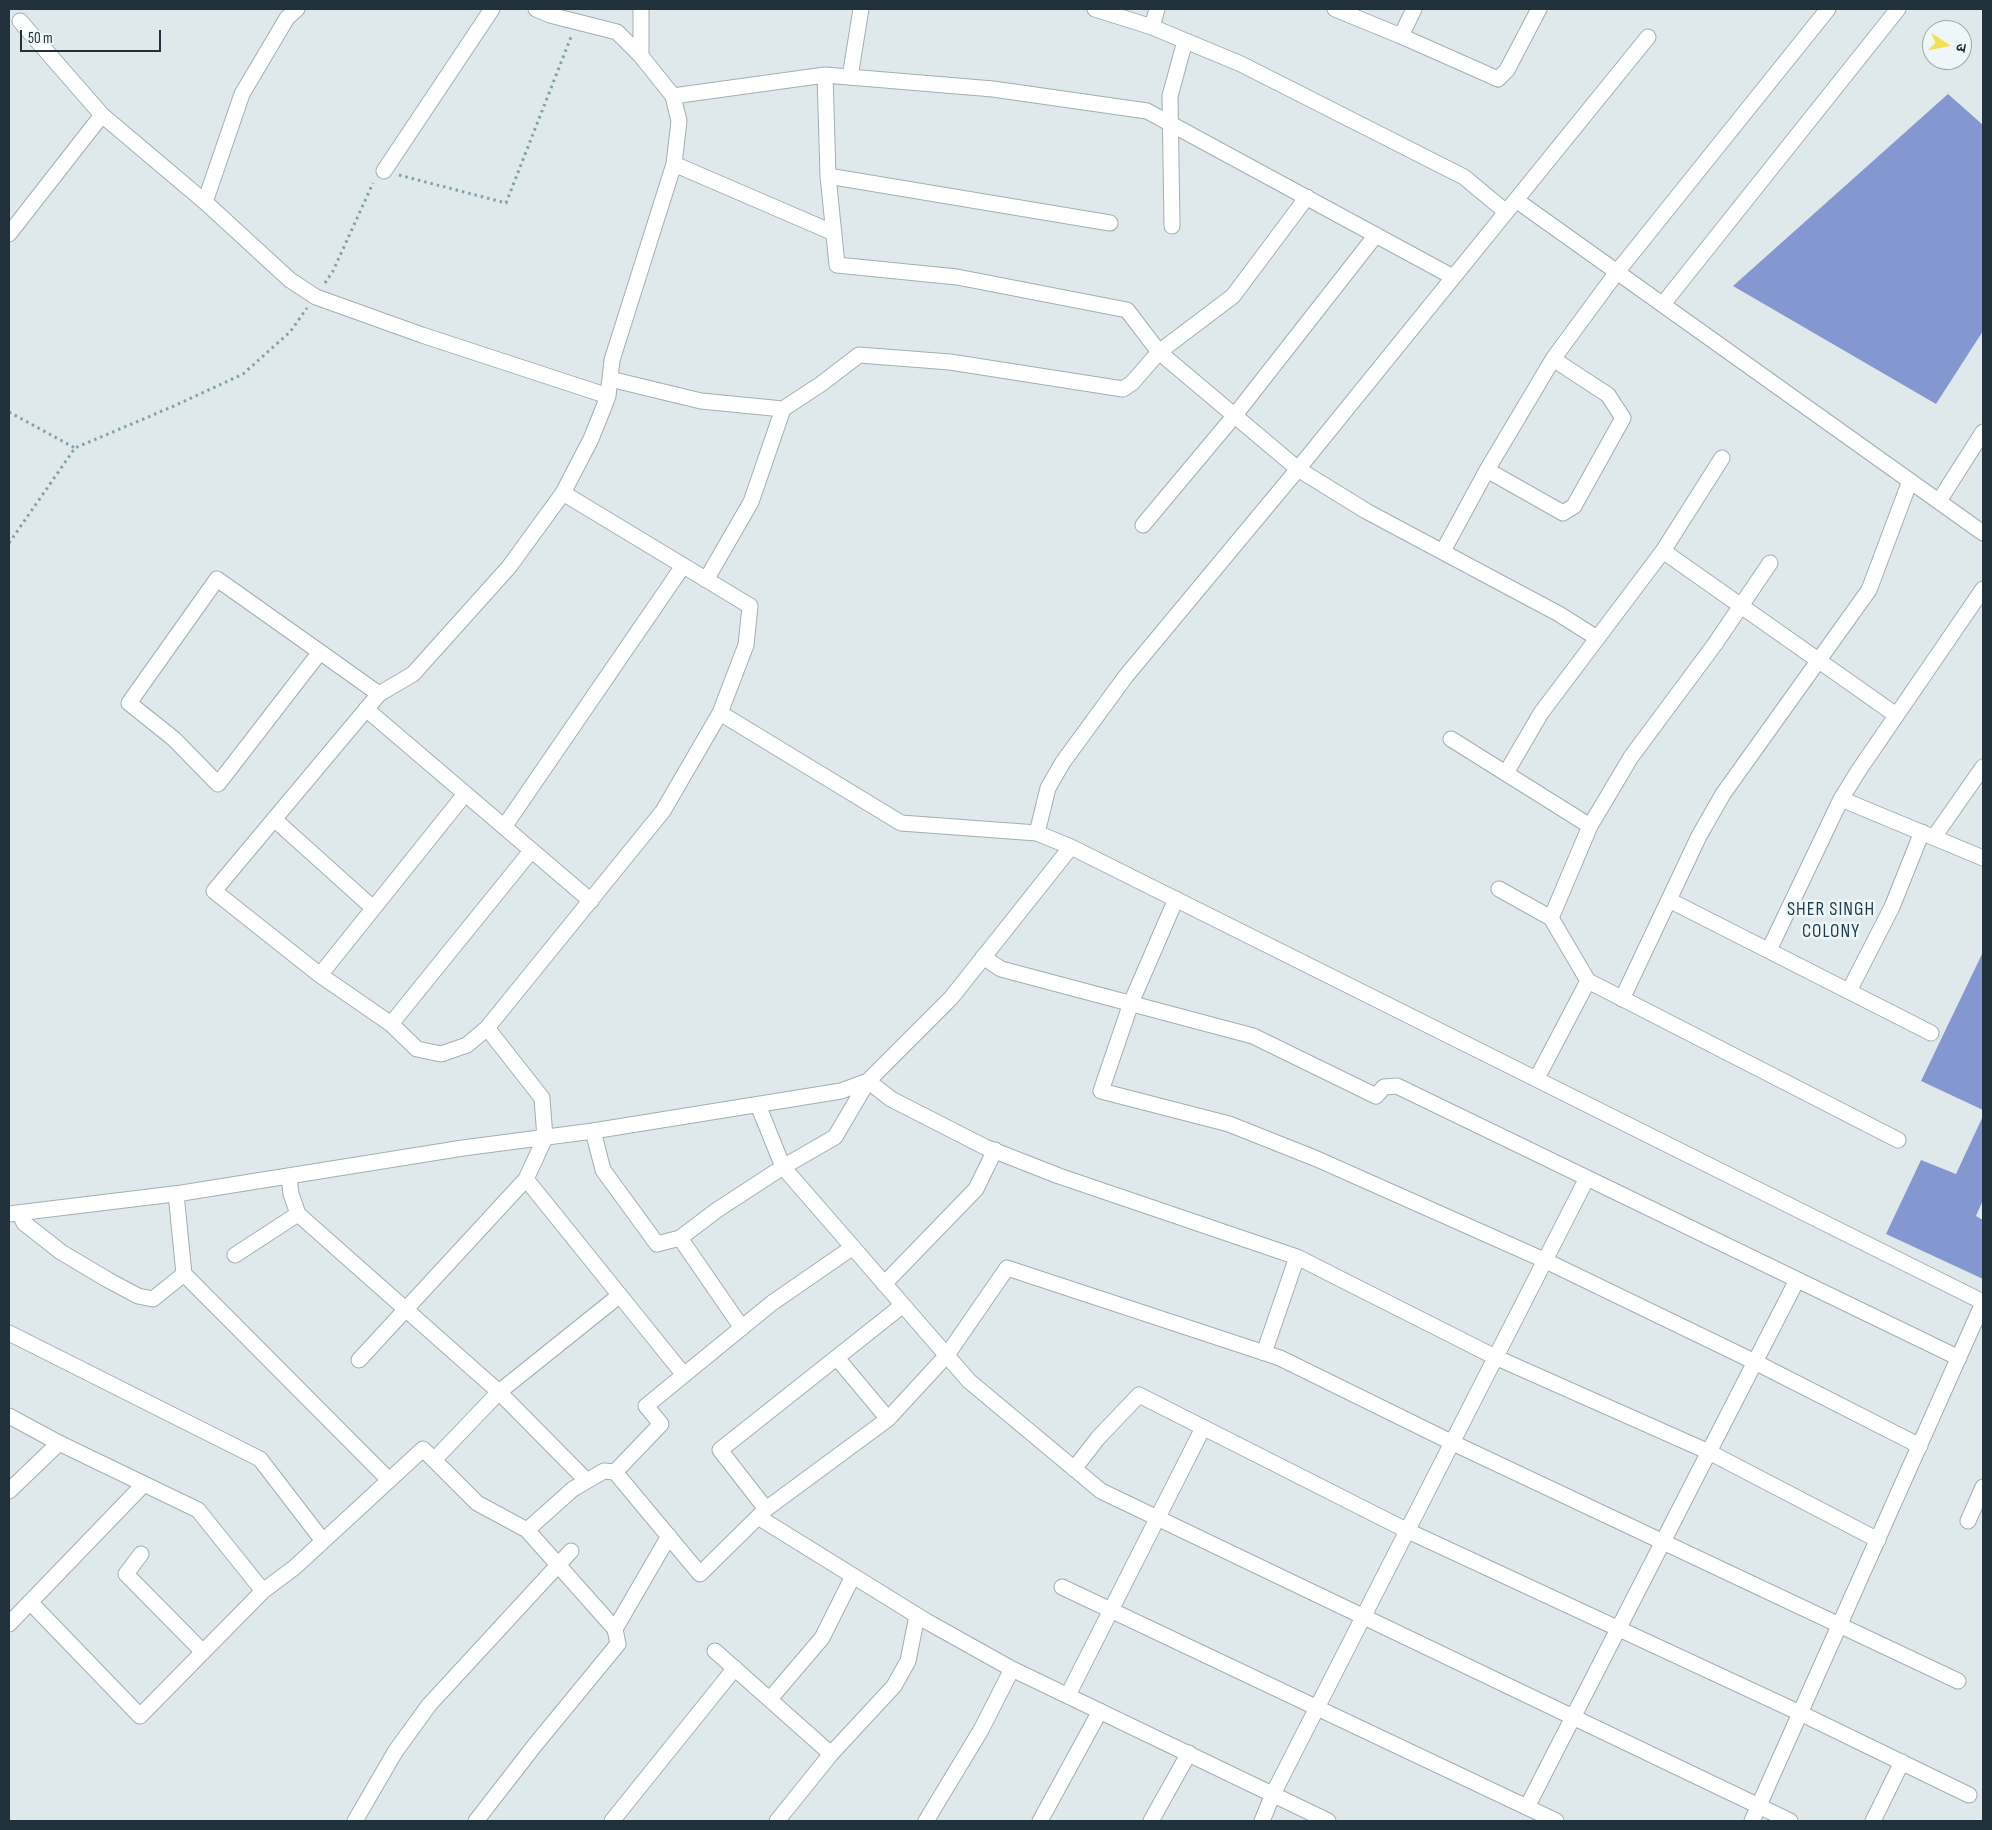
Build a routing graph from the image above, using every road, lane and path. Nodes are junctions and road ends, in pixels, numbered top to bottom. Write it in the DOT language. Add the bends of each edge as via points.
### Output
graph roads {
  1 [pos="297,9"];
  2 [pos="492,9"];
  3 [pos="536,9"];
  4 [pos="641,9"];
  5 [pos="861,9"];
  6 [pos="1095,9"];
  7 [pos="1158,9"];
  8 [pos="1335,9"];
  9 [pos="1414,9"];
  10 [pos="1539,9"];
  11 [pos="1828,9"];
  12 [pos="1898,9"];
  13 [pos="20,21"];
  14 [pos="578,21"];
  15 [pos="1152,27"];
  16 [pos="1401,36"];
  17 [pos="1648,37"];
  18 [pos="1185,41"];
  19 [pos="641,56"];
  20 [pos="825,75"];
  21 [pos="850,77"];
  22 [pos="673,96"];
  23 [pos="102,115"];
  24 [pos="1169,124"];
  25 [pos="674,164"];
  26 [pos="384,171"];
  27 [pos="828,176"];
  28 [pos="1307,197"];
  29 [pos="1516,200"];
  30 [pos="205,202"];
  31 [pos="1506,212"];
  32 [pos="1110,223"];
  33 [pos="1172,226"];
  34 [pos="9,234"];
  35 [pos="834,234"];
  36 [pos="1376,235"];
  37 [pos="1618,272"];
  38 [pos="1453,277"];
  39 [pos="316,297"];
  40 [pos="1663,304"];
  41 [pos="1159,352"];
  42 [pos="1553,359"];
  43 [pos="610,379"];
  44 [pos="608,396"];
  45 [pos="783,409"];
  46 [pos="9,412"];
  47 [pos="1235,415"];
  48 [pos="1983,432"];
  49 [pos="75,448"];
  50 [pos="1722,458"];
  51 [pos="1298,468"];
  52 [pos="1487,470"];
  53 [pos="1910,481"];
  54 [pos="563,493"];
  55 [pos="1939,502"];
  56 [pos="1143,525"];
  57 [pos="1983,533"];
  58 [pos="9,543"];
  59 [pos="1443,551"];
  60 [pos="1663,551"];
  61 [pos="1770,563"];
  62 [pos="683,566"];
  63 [pos="706,580"];
  64 [pos="1983,589"];
  65 [pos="1741,606"];
  66 [pos="1597,638"];
  67 [pos="320,652"];
  68 [pos="1819,661"];
  69 [pos="379,694"];
  70 [pos="366,710"];
  71 [pos="720,713"];
  72 [pos="1896,715"];
  73 [pos="1451,739"];
  74 [pos="1983,767"];
  75 [pos="1506,773"];
  76 [pos="465,794"];
  77 [pos="1841,799"];
  78 [pos="274,819"];
  79 [pos="1590,826"];
  80 [pos="504,827"];
  81 [pos="1037,833"];
  82 [pos="1928,835"];
  83 [pos="1071,847"];
  84 [pos="531,851"];
  85 [pos="1983,858"];
  86 [pos="1499,889"];
  87 [pos="1176,899"];
  88 [pos="1669,900"];
  89 [pos="591,901"];
  90 [pos="373,908"];
  91 [pos="1551,918"];
  92 [pos="1768,950"];
  93 [pos="984,957"];
  94 [pos="320,975"];
  95 [pos="1588,981"];
  96 [pos="1849,991"];
  97 [pos="1622,999"];
  98 [pos="1131,1003"];
  99 [pos="391,1024"];
  100 [pos="487,1028"];
  101 [pos="1931,1033"];
  102 [pos="1537,1078"];
  103 [pos="868,1081"];
  104 [pos="758,1104"];
  105 [pos="594,1131"];
  106 [pos="545,1138"];
  107 [pos="1898,1140"];
  108 [pos="995,1150"];
  109 [pos="782,1167"];
  110 [pos="289,1176"];
  111 [pos="1586,1178"];
  112 [pos="526,1179"];
  113 [pos="176,1194"];
  114 [pos="14,1213"];
  115 [pos="298,1214"];
  116 [pos="680,1238"];
  117 [pos="852,1247"];
  118 [pos="235,1255"];
  119 [pos="1297,1256"];
  120 [pos="1544,1260"];
  121 [pos="184,1274"];
  122 [pos="1797,1280"];
  123 [pos="884,1284"];
  124 [pos="620,1295"];
  125 [pos="1983,1303"];
  126 [pos="903,1305"];
  127 [pos="405,1308"];
  128 [pos="742,1328"];
  129 [pos="9,1333"];
  130 [pos="1264,1354"];
  131 [pos="946,1355"];
  132 [pos="1495,1356"];
  133 [pos="837,1358"];
  134 [pos="1959,1358"];
  135 [pos="359,1360"];
  136 [pos="1754,1362"];
  137 [pos="684,1375"];
  138 [pos="499,1392"];
  139 [pos="9,1416"];
  140 [pos="888,1419"];
  141 [pos="1203,1428"];
  142 [pos="1451,1442"];
  143 [pos="58,1443"];
  144 [pos="1920,1446"];
  145 [pos="1709,1452"];
  146 [pos="434,1460"];
  147 [pos="1074,1469"];
  148 [pos="615,1472"];
  149 [pos="389,1480"];
  150 [pos="587,1481"];
  151 [pos="144,1484"];
  152 [pos="1983,1487"];
  153 [pos="9,1491"];
  154 [pos="762,1513"];
  155 [pos="1157,1518"];
  156 [pos="1968,1521"];
  157 [pos="526,1530"];
  158 [pos="1406,1530"];
  159 [pos="669,1536"];
  160 [pos="1878,1540"];
  161 [pos="323,1541"];
  162 [pos="1663,1542"];
  163 [pos="571,1551"];
  164 [pos="141,1554"];
  165 [pos="558,1566"];
  166 [pos="853,1576"];
  167 [pos="1062,1587"];
  168 [pos="263,1591"];
  169 [pos="30,1602"];
  170 [pos="1111,1610"];
  171 [pos="917,1616"];
  172 [pos="1362,1617"];
  173 [pos="9,1624"];
  174 [pos="1840,1626"];
  175 [pos="615,1629"];
  176 [pos="1618,1629"];
  177 [pos="715,1651"];
  178 [pos="203,1652"];
  179 [pos="734,1668"];
  180 [pos="1012,1668"];
  181 [pos="1958,1681"];
  182 [pos="1068,1695"];
  183 [pos="770,1700"];
  184 [pos="1317,1707"];
  185 [pos="1100,1710"];
  186 [pos="1800,1713"];
  187 [pos="1573,1718"];
  188 [pos="1188,1753"];
  189 [pos="831,1754"];
  190 [pos="1902,1762"];
  191 [pos="1273,1794"];
  192 [pos="1969,1795"];
  193 [pos="1759,1807"];
  194 [pos="1527,1808"];
  195 [pos="355,1821"];
  196 [pos="476,1821"];
  197 [pos="612,1821"];
  198 [pos="777,1821"];
  199 [pos="926,1821"];
  200 [pos="1040,1821"];
  201 [pos="1151,1821"];
  202 [pos="1262,1821"];
  203 [pos="1328,1821"];
  204 [pos="1556,1821"];
  205 [pos="1752,1821"];
  206 [pos="1790,1821"];
  207 [pos="1873,1821"];
  1 -- 30 [label="street" via="288,18 242,94"];
  2 -- 26 [label="street"];
  3 -- 14 [label="street"];
  4 -- 19 [label="street"];
  5 -- 21 [label="street"];
  6 -- 15 [label="street"];
  7 -- 15 [label="street"];
  8 -- 16 [label="street"];
  9 -- 16 [label="street"];
  10 -- 16 [label="street" via="1507,70 1498,79"];
  11 -- 37 [label="street"];
  12 -- 40 [label="street"];
  13 -- 23 [label="street"];
  14 -- 19 [label="street" via="617,32"];
  14 -- 26 [label="path" via="506,204"];
  15 -- 18 [label="street"];
  17 -- 29 [label="street"];
  18 -- 24 [label="street" via="1170,96"];
  18 -- 31 [label="street" via="1241,64 1464,177"];
  19 -- 22 [label="street"];
  20 -- 21 [label="street"];
  20 -- 22 [label="street"];
  20 -- 27 [label="street"];
  21 -- 24 [label="street" via="993,89 1114,105 1147,111"];
  22 -- 25 [label="street" via="679,121"];
  23 -- 30 [label="street"];
  23 -- 34 [label="street"];
  24 -- 28 [label="street"];
  24 -- 33 [label="street"];
  25 -- 35 [label="street"];
  25 -- 43 [label="street" via="612,360"];
  26 -- 39 [label="path" via="378,172 333,271"];
  27 -- 32 [label="street"];
  27 -- 35 [label="street"];
  28 -- 36 [label="street"];
  28 -- 41 [label="street" via="1233,296"];
  29 -- 31 [label="street"];
  29 -- 37 [label="street"];
  30 -- 39 [label="street" via="290,280"];
  31 -- 38 [label="street"];
  35 -- 41 [label="street" via="837,265 957,277 1127,310"];
  36 -- 38 [label="street"];
  36 -- 47 [label="street"];
  37 -- 40 [label="street"];
  37 -- 42 [label="street"];
  38 -- 51 [label="street"];
  39 -- 44 [label="street"];
  39 -- 49 [label="path" via="290,332 243,374"];
  40 -- 53 [label="street"];
  41 -- 45 [label="street" via="1124,390 950,362 859,355"];
  41 -- 47 [label="street"];
  42 -- 52 [label="street"];
  42 -- 52 [label="street" via="1608,395 1623,418 1574,506 1563,513"];
  43 -- 44 [label="street"];
  43 -- 45 [label="street" via="701,401"];
  44 -- 54 [label="street" via="591,439"];
  45 -- 63 [label="street" via="751,502"];
  46 -- 49 [label="path"];
  47 -- 51 [label="street"];
  47 -- 56 [label="street"];
  48 -- 55 [label="street"];
  49 -- 58 [label="path"];
  50 -- 60 [label="street"];
  51 -- 59 [label="street" via="1366,511"];
  51 -- 81 [label="street" via="1126,676 1063,762 1048,788"];
  52 -- 59 [label="street"];
  53 -- 55 [label="street"];
  53 -- 68 [label="street" via="1869,590"];
  54 -- 62 [label="street"];
  54 -- 69 [label="street" via="509,567 412,674"];
  55 -- 57 [label="street"];
  59 -- 66 [label="street"];
  60 -- 65 [label="street"];
  60 -- 66 [label="street"];
  61 -- 65 [label="street"];
  62 -- 63 [label="street"];
  62 -- 80 [label="street"];
  63 -- 71 [label="street" via="750,606 746,645"];
  64 -- 72 [label="street"];
  65 -- 68 [label="street"];
  65 -- 79 [label="street" via="1631,757"];
  66 -- 75 [label="street" via="1541,713"];
  67 -- 67 [label="street" via="217,579 128,703 174,739 218,784"];
  67 -- 69 [label="street"];
  68 -- 72 [label="street"];
  68 -- 88 [label="street" via="1723,794"];
  69 -- 70 [label="street"];
  70 -- 76 [label="street"];
  70 -- 78 [label="street"];
  71 -- 81 [label="street" via="900,823"];
  71 -- 89 [label="street" via="663,811"];
  72 -- 77 [label="street"];
  73 -- 75 [label="street"];
  74 -- 82 [label="street"];
  75 -- 79 [label="street"];
  76 -- 80 [label="street"];
  76 -- 90 [label="street"];
  77 -- 82 [label="street"];
  77 -- 92 [label="street"];
  78 -- 90 [label="street"];
  78 -- 94 [label="street" via="214,891"];
  79 -- 91 [label="street"];
  80 -- 84 [label="street"];
  81 -- 83 [label="street"];
  82 -- 85 [label="street"];
  82 -- 96 [label="street"];
  83 -- 87 [label="street"];
  83 -- 93 [label="street"];
  84 -- 89 [label="street"];
  84 -- 99 [label="street"];
  86 -- 91 [label="street"];
  87 -- 98 [label="street"];
  87 -- 102 [label="street"];
  88 -- 92 [label="street"];
  88 -- 97 [label="street"];
  89 -- 100 [label="street"];
  90 -- 94 [label="street"];
  91 -- 95 [label="street"];
  92 -- 96 [label="street"];
  93 -- 98 [label="street" via="1001,969"];
  93 -- 103 [label="street" via="951,998"];
  94 -- 99 [label="street"];
  95 -- 97 [label="street"];
  95 -- 102 [label="street"];
  96 -- 101 [label="street"];
  97 -- 107 [label="street"];
  98 -- 111 [label="street" via="1252,1036 1376,1096 1384,1087 1397,1086"];
  98 -- 120 [label="street" via="1101,1091 1238,1127 1317,1158"];
  99 -- 100 [label="street" via="417,1049 441,1054 467,1045"];
  100 -- 106 [label="street" via="542,1098"];
  102 -- 125 [label="street"];
  103 -- 104 [label="street" via="841,1091"];
  103 -- 108 [label="street" via="891,1099"];
  103 -- 109 [label="street" via="835,1137"];
  104 -- 105 [label="street"];
  104 -- 109 [label="street"];
  105 -- 106 [label="street"];
  105 -- 116 [label="street" via="603,1170 657,1244"];
  106 -- 110 [label="street"];
  106 -- 112 [label="street"];
  108 -- 119 [label="street" via="1059,1176"];
  108 -- 123 [label="street" via="976,1189"];
  109 -- 116 [label="street"];
  109 -- 117 [label="street"];
  110 -- 113 [label="street"];
  110 -- 115 [label="street"];
  111 -- 120 [label="street"];
  111 -- 122 [label="street"];
  112 -- 124 [label="street"];
  112 -- 127 [label="street"];
  113 -- 114 [label="street"];
  113 -- 121 [label="street"];
  114 -- 121 [label="street" via="61,1252 138,1296 153,1299"];
  115 -- 118 [label="street"];
  115 -- 127 [label="street"];
  116 -- 128 [label="street"];
  117 -- 123 [label="street"];
  117 -- 128 [label="street"];
  119 -- 130 [label="street"];
  119 -- 132 [label="street"];
  120 -- 132 [label="street"];
  120 -- 136 [label="street"];
  121 -- 149 [label="street"];
  122 -- 134 [label="street"];
  122 -- 136 [label="street"];
  123 -- 126 [label="street"];
  124 -- 137 [label="street"];
  124 -- 138 [label="street"];
  125 -- 134 [label="street"];
  126 -- 131 [label="street"];
  126 -- 133 [label="street"];
  127 -- 135 [label="street"];
  127 -- 138 [label="street"];
  128 -- 137 [label="street"];
  129 -- 161 [label="street" via="260,1459"];
  130 -- 131 [label="street" via="1007,1268"];
  130 -- 142 [label="street" via="1280,1358"];
  131 -- 140 [label="street"];
  131 -- 147 [label="street" via="969,1381"];
  132 -- 142 [label="street"];
  132 -- 145 [label="street"];
  133 -- 140 [label="street"];
  133 -- 154 [label="street" via="720,1450"];
  134 -- 144 [label="street"];
  136 -- 144 [label="street"];
  136 -- 145 [label="street"];
  137 -- 148 [label="street" via="646,1406 661,1424"];
  138 -- 146 [label="street"];
  138 -- 150 [label="street"];
  139 -- 143 [label="street"];
  140 -- 154 [label="street"];
  141 -- 147 [label="street" via="1139,1395"];
  141 -- 155 [label="street"];
  141 -- 158 [label="street"];
  142 -- 158 [label="street"];
  142 -- 162 [label="street"];
  143 -- 151 [label="street"];
  143 -- 153 [label="street"];
  144 -- 160 [label="street"];
  145 -- 160 [label="street"];
  145 -- 162 [label="street"];
  146 -- 149 [label="street" via="423,1449"];
  146 -- 157 [label="street" via="477,1502"];
  147 -- 155 [label="street" via="1101,1491"];
  148 -- 150 [label="street" via="604,1472"];
  148 -- 159 [label="street"];
  149 -- 161 [label="street"];
  150 -- 157 [label="street" via="573,1489"];
  151 -- 168 [label="street" via="198,1510"];
  151 -- 169 [label="street"];
  152 -- 156 [label="street"];
  154 -- 159 [label="street" via="700,1574"];
  154 -- 166 [label="street"];
  155 -- 170 [label="street"];
  155 -- 172 [label="street"];
  157 -- 165 [label="street"];
  158 -- 172 [label="street"];
  158 -- 176 [label="street"];
  159 -- 175 [label="street"];
  160 -- 174 [label="street"];
  161 -- 168 [label="street"];
  162 -- 174 [label="street"];
  162 -- 176 [label="street"];
  163 -- 165 [label="street"];
  164 -- 178 [label="street" via="126,1574"];
  165 -- 175 [label="street"];
  165 -- 195 [label="street" via="430,1705 395,1752"];
  166 -- 171 [label="street"];
  166 -- 183 [label="street" via="822,1638"];
  167 -- 170 [label="street"];
  168 -- 178 [label="street"];
  169 -- 173 [label="street"];
  169 -- 178 [label="street" via="140,1716"];
  170 -- 182 [label="street"];
  170 -- 184 [label="street"];
  171 -- 180 [label="street"];
  171 -- 189 [label="street" via="908,1661 894,1686"];
  172 -- 184 [label="street"];
  172 -- 187 [label="street"];
  174 -- 181 [label="street"];
  174 -- 186 [label="street"];
  175 -- 196 [label="street" via="618,1644"];
  176 -- 186 [label="street"];
  176 -- 187 [label="street"];
  177 -- 179 [label="street"];
  179 -- 183 [label="street"];
  179 -- 197 [label="street"];
  180 -- 182 [label="street"];
  180 -- 199 [label="street"];
  182 -- 185 [label="street"];
  183 -- 189 [label="street"];
  184 -- 191 [label="street"];
  184 -- 194 [label="street"];
  185 -- 188 [label="street"];
  185 -- 200 [label="street"];
  186 -- 190 [label="street"];
  186 -- 193 [label="street"];
  187 -- 193 [label="street"];
  187 -- 194 [label="street"];
  188 -- 191 [label="street"];
  188 -- 201 [label="street"];
  189 -- 198 [label="street"];
  190 -- 192 [label="street"];
  190 -- 207 [label="street"];
  191 -- 202 [label="street"];
  191 -- 203 [label="street"];
  193 -- 205 [label="street"];
  193 -- 206 [label="street"];
  194 -- 204 [label="street"];
}
